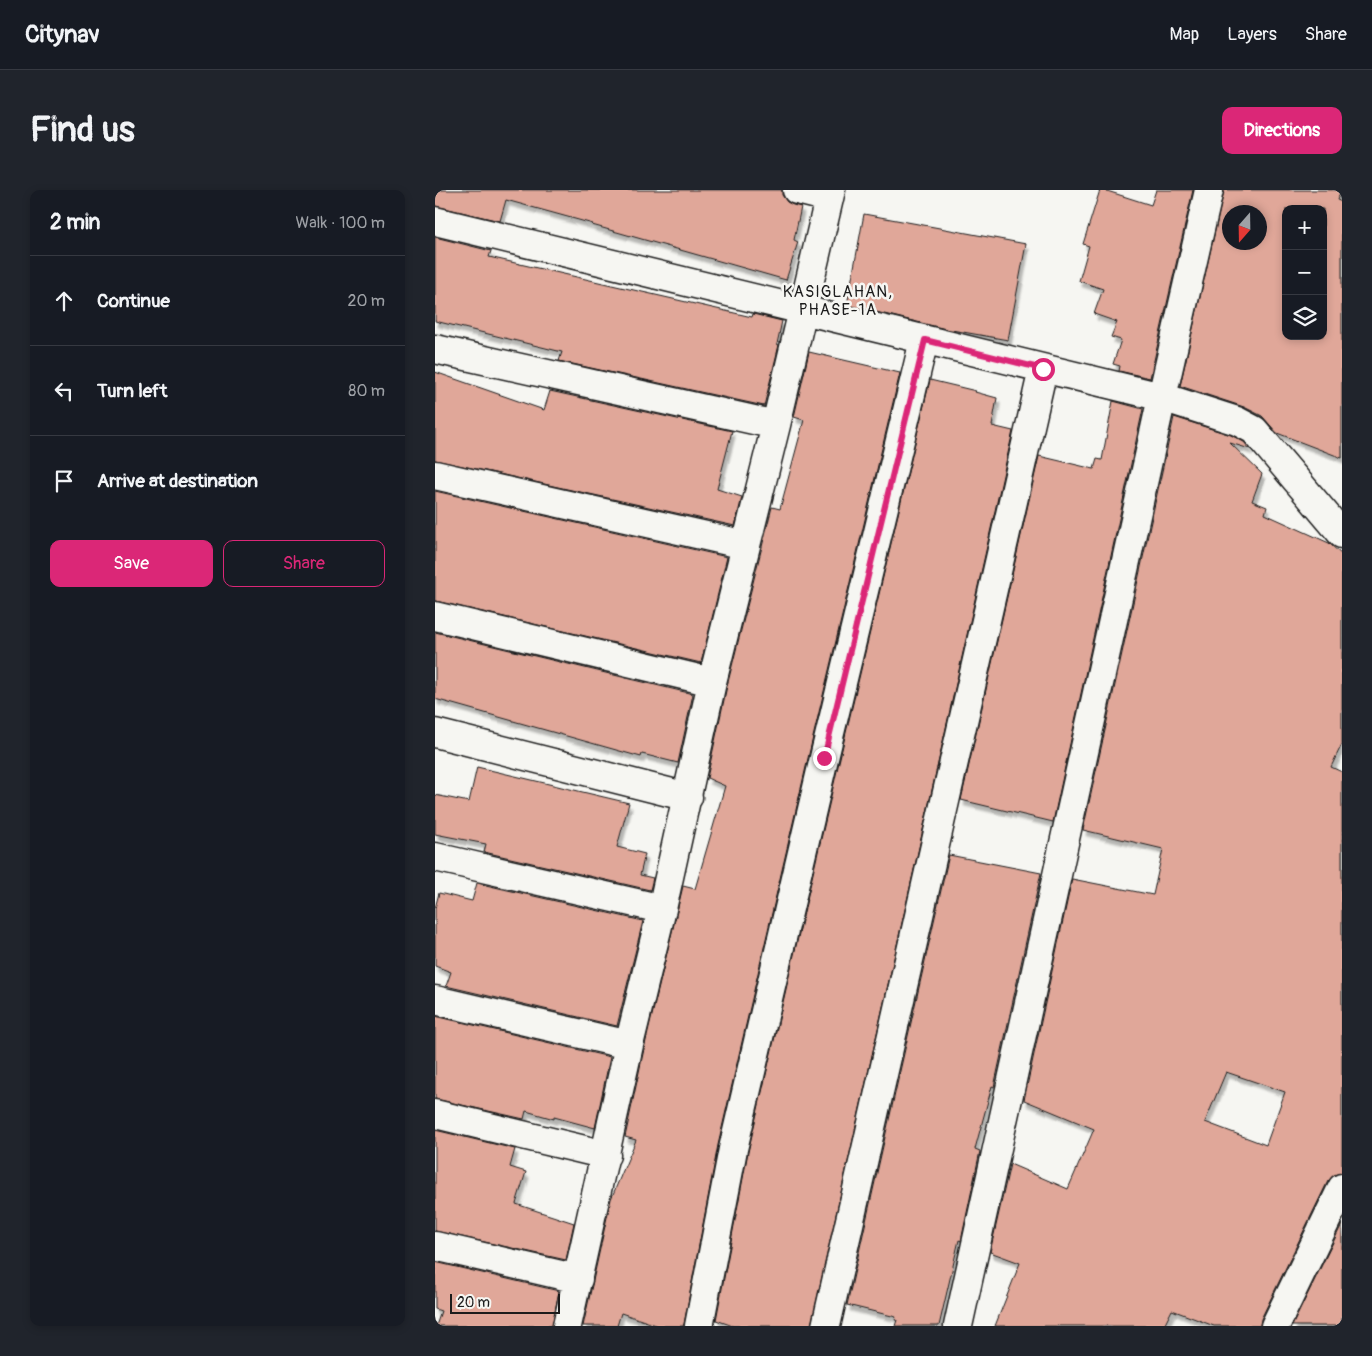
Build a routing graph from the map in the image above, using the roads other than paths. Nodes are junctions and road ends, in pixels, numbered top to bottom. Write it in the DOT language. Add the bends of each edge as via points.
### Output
graph roads {
  1 [pos="797,190"];
  2 [pos="1209,190"];
  3 [pos="830,194"];
  4 [pos="435,221"];
  5 [pos="802,310"];
  6 [pos="925,340"];
  7 [pos="435,349"];
  8 [pos="1043,369"];
  9 [pos="1162,398"];
  10 [pos="776,425"];
  11 [pos="435,475"];
  12 [pos="1342,534"];
  13 [pos="746,545"];
  14 [pos="435,616"];
  15 [pos="712,682"];
  16 [pos="435,733"];
  17 [pos="688,796"];
  18 [pos="435,857"];
  19 [pos="662,909"];
  20 [pos="435,1000"];
  21 [pos="629,1045"];
  22 [pos="435,1114"];
  23 [pos="606,1155"];
  24 [pos="1342,1188"];
  25 [pos="435,1246"];
  26 [pos="578,1279"];
  27 [pos="567,1326"];
  28 [pos="699,1326"];
  29 [pos="826,1326"];
  30 [pos="958,1326"];
  31 [pos="1275,1326"];
  1 -- 3 [label="street"];
  2 -- 9 [label="street"];
  3 -- 5 [label="street"];
  4 -- 5 [label="street"];
  5 -- 6 [label="street"];
  5 -- 10 [label="street"];
  6 -- 8 [label="street"];
  6 -- 28 [label="street" via="735,1139"];
  7 -- 10 [label="street"];
  8 -- 9 [label="street"];
  8 -- 29 [label="street"];
  9 -- 12 [label="street" via="1237,421 1254,430"];
  9 -- 30 [label="street"];
  10 -- 13 [label="street"];
  11 -- 13 [label="street"];
  13 -- 15 [label="street"];
  14 -- 15 [label="street"];
  15 -- 17 [label="street"];
  16 -- 17 [label="street"];
  17 -- 19 [label="street"];
  18 -- 19 [label="street"];
  19 -- 21 [label="street"];
  20 -- 21 [label="street"];
  21 -- 23 [label="street"];
  22 -- 23 [label="street"];
  23 -- 26 [label="street"];
  24 -- 31 [label="street"];
  25 -- 26 [label="street"];
  26 -- 27 [label="street"];
}
